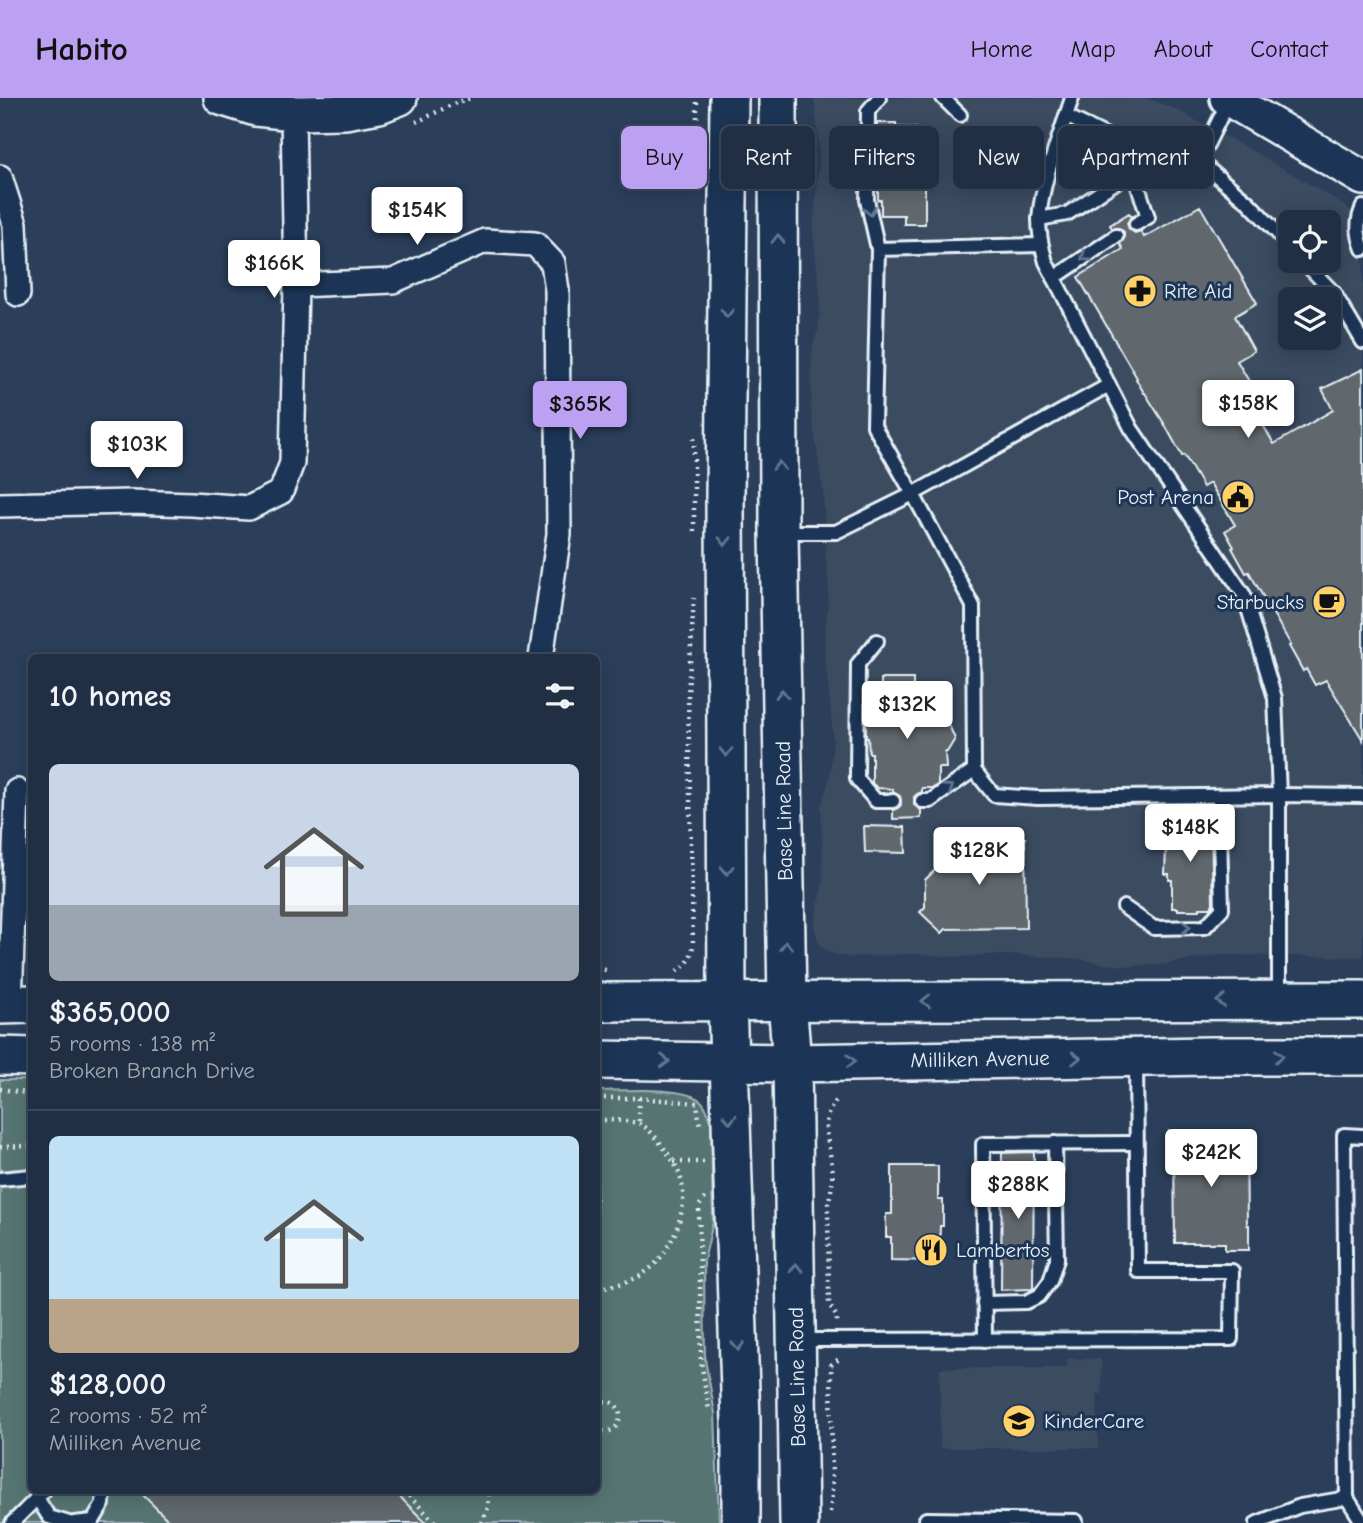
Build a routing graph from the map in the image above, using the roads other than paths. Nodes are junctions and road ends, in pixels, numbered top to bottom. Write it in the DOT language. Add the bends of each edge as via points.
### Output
graph roads {
  1 [pos="221,98"];
  2 [pos="400,98"];
  3 [pos="730,98"];
  4 [pos="778,98"];
  5 [pos="879,98"];
  6 [pos="943,98"];
  7 [pos="1072,98"];
  8 [pos="1228,99"];
  9 [pos="293,113"];
  10 [pos="960,115"];
  11 [pos="1066,116"];
  12 [pos="1087,126"];
  13 [pos="1213,131"];
  14 [pos="1213,173"];
  15 [pos="0,177"];
  16 [pos="1363,178"];
  17 [pos="1105,189"];
  18 [pos="1139,189"];
  19 [pos="1363,207"];
  20 [pos="1040,219"];
  21 [pos="1136,224"];
  22 [pos="1278,233"];
  23 [pos="1116,236"];
  24 [pos="1041,245"];
  25 [pos="878,249"];
  26 [pos="1363,249"];
  27 [pos="1315,273"];
  28 [pos="1054,278"];
  29 [pos="296,285"];
  30 [pos="18,294"];
  31 [pos="1363,342"];
  32 [pos="1109,386"];
  33 [pos="913,494"];
  34 [pos="0,505"];
  35 [pos="779,532"];
  36 [pos="877,640"];
  37 [pos="542,654"];
  38 [pos="974,770"];
  39 [pos="16,792"];
  40 [pos="1279,795"];
  41 [pos="1219,796"];
  42 [pos="1363,796"];
  43 [pos="893,801"];
  44 [pos="922,801"];
  45 [pos="1124,907"];
  46 [pos="1363,1000"];
  47 [pos="727,1001"];
  48 [pos="787,1001"];
  49 [pos="1279,1001"];
  50 [pos="600,1002"];
  51 [pos="14,1004"];
  52 [pos="0,1056"];
  53 [pos="1363,1056"];
  54 [pos="28,1057"];
  55 [pos="1136,1057"];
  56 [pos="600,1060"];
  57 [pos="728,1062"];
  58 [pos="792,1063"];
  59 [pos="1363,1136"];
  60 [pos="1055,1143"];
  61 [pos="1136,1143"];
  62 [pos="28,1176"];
  63 [pos="0,1179"];
  64 [pos="984,1303"];
  65 [pos="797,1340"];
  66 [pos="985,1340"];
  67 [pos="104,1494"];
  68 [pos="41,1495"];
  69 [pos="1347,1498"];
  70 [pos="814,1522"];
  71 [pos="12,1523"];
  72 [pos="72,1523"];
  73 [pos="741,1523"];
  74 [pos="926,1523"];
  75 [pos="1076,1523"];
  76 [pos="1257,1523"];
  77 [pos="1363,1523"];
  1 -- 9 [label="street" via="256,109"];
  2 -- 9 [label="street" via="345,111"];
  3 -- 47 [label="main road, one-way" via="724,499"];
  35 -- 4 [label="main road, Base Line Road, one-way"];
  5 -- 25 [label="lane, one-way" via="868,111 867,187"];
  6 -- 10 [label="lane"];
  7 -- 11 [label="lane"];
  8 -- 13 [label="lane"];
  8 -- 16 [label="street"];
  9 -- 29 [label="street"];
  11 -- 12 [label="lane"];
  11 -- 20 [label="lane"];
  14 -- 22 [label="lane"];
  15 -- 30 [label="street" via="15,224"];
  17 -- 20 [label="lane" via="1067,214"];
  18 -- 21 [label="lane" via="1148,217"];
  19 -- 26 [label="lane" via="1357,225"];
  20 -- 24 [label="lane"];
  23 -- 28 [label="lane, one-way"];
  24 -- 25 [label="lane"];
  24 -- 28 [label="lane"];
  25 -- 33 [label="lane" via="874,426"];
  27 -- 31 [label="lane" via="1334,293"];
  28 -- 32 [label="lane"];
  29 -- 34 [label="street" via="292,463 281,492 249,508 131,502"];
  29 -- 37 [label="street" via="393,281 485,241 535,244 553,263 559,534"];
  32 -- 33 [label="lane"];
  32 -- 40 [label="lane" via="1130,428 1244,595 1276,698"];
  33 -- 35 [label="lane" via="836,532"];
  33 -- 38 [label="lane" via="973,606"];
  48 -- 35 [label="main road, Base Line Road, one-way"];
  36 -- 43 [label="lane" via="858,664 857,779 876,801"];
  38 -- 41 [label="lane" via="994,794 1038,798"];
  44 -- 38 [label="lane, one-way" via="930,801"];
  39 -- 51 [label="street"];
  40 -- 41 [label="lane"];
  40 -- 42 [label="lane"];
  40 -- 49 [label="lane"];
  45 -- 41 [label="lane, one-way" via="1154,928 1205,927 1222,909"];
  46 -- 49 [label="main road"];
  47 -- 48 [label="main road"];
  47 -- 50 [label="main road"];
  47 -- 57 [label="main road"];
  49 -- 48 [label="main road, one-way"];
  48 -- 58 [label="main road, Base Line Road"];
  52 -- 54 [label="main road"];
  55 -- 53 [label="main road, Milliken Avenue, one-way"];
  58 -- 55 [label="main road, Milliken Avenue, one-way"];
  55 -- 61 [label="lane"];
  56 -- 57 [label="main road, Milliken Avenue, one-way"];
  57 -- 58 [label="main road, Milliken Avenue"];
  57 -- 73 [label="main road, one-way"];
  65 -- 58 [label="main road, Base Line Road, one-way"];
  59 -- 69 [label="lane" via="1344,1135"];
  60 -- 61 [label="lane"];
  60 -- 64 [label="lane" via="1057,1259 1050,1281 1039,1296 1026,1302"];
  60 -- 64 [label="lane" via="983,1144"];
  61 -- 66 [label="lane" via="1138,1271 1232,1271 1231,1339"];
  62 -- 63 [label="lane"];
  64 -- 66 [label="lane"];
  65 -- 66 [label="lane"];
  65 -- 70 [label="main road, Base Line Road"];
  67 -- 72 [label="lane" via="93,1521"];
  68 -- 71 [label="lane"];
  68 -- 72 [label="lane" via="49,1517"];
  69 -- 76 [label="lane" via="1300,1506"];
  69 -- 77 [label="lane"];
  74 -- 75 [label="lane" via="926,1519"];
}
